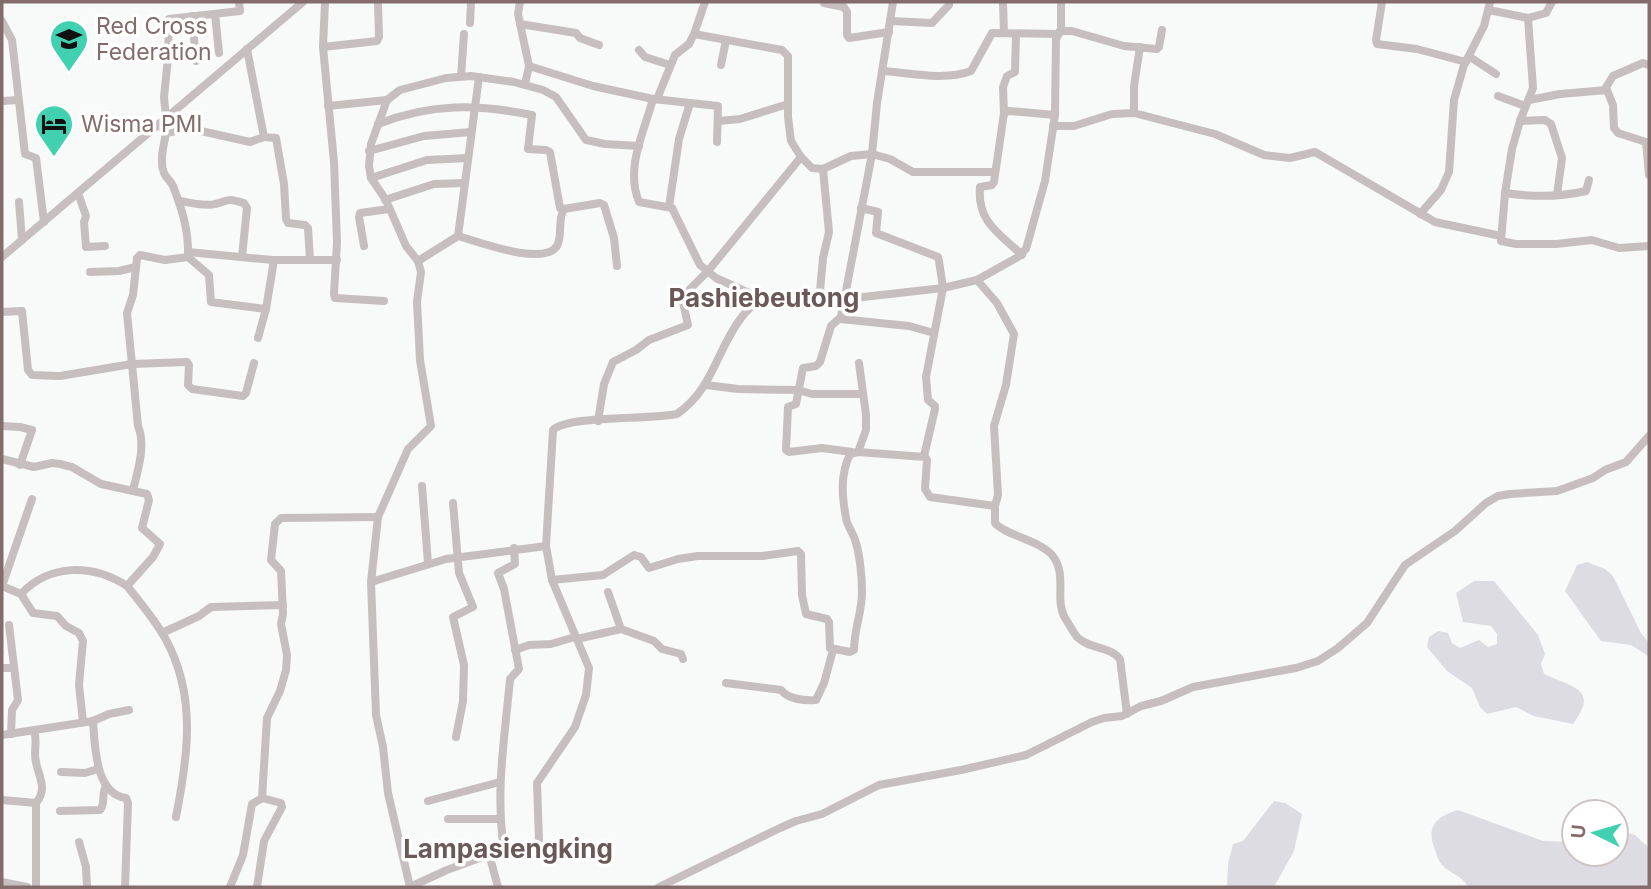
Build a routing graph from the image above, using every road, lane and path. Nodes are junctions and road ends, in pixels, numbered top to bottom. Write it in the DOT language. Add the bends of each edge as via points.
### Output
graph roads {
  1 [pos="239,2"];
  2 [pos="303,2"];
  3 [pos="325,2"];
  4 [pos="378,2"];
  5 [pos="471,2"];
  6 [pos="520,2"];
  7 [pos="705,2"];
  8 [pos="893,2"];
  9 [pos="1003,2"];
  10 [pos="1061,2"];
  11 [pos="1382,2"];
  12 [pos="1552,2"];
  13 [pos="824,3"];
  14 [pos="949,5"];
  15 [pos="1489,6"];
  16 [pos="215,14"];
  17 [pos="192,16"];
  18 [pos="1528,18"];
  19 [pos="2,20"];
  20 [pos="890,21"];
  21 [pos="470,23"];
  22 [pos="520,24"];
  23 [pos="1162,30"];
  24 [pos="889,32"];
  25 [pos="1004,33"];
  26 [pos="1059,33"];
  27 [pos="464,34"];
  28 [pos="694,34"];
  29 [pos="1016,34"];
  30 [pos="726,40"];
  31 [pos="599,45"];
  32 [pos="323,47"];
  33 [pos="1140,47"];
  34 [pos="247,49"];
  35 [pos="639,50"];
  36 [pos="219,53"];
  37 [pos="1468,60"];
  38 [pos="196,61"];
  39 [pos="529,65"];
  40 [pos="670,65"];
  41 [pos="721,65"];
  42 [pos="1649,65"];
  43 [pos="883,71"];
  44 [pos="1496,74"];
  45 [pos="461,76"];
  46 [pos="479,77"];
  47 [pos="525,84"];
  48 [pos="1605,89"];
  49 [pos="1498,96"];
  50 [pos="655,99"];
  51 [pos="18,100"];
  52 [pos="387,100"];
  53 [pos="2,101"];
  54 [pos="690,103"];
  55 [pos="1527,103"];
  56 [pos="788,104"];
  57 [pos="328,106"];
  58 [pos="475,106"];
  59 [pos="1004,113"];
  60 [pos="1134,113"];
  61 [pos="1055,115"];
  62 [pos="162,121"];
  63 [pos="718,121"];
  64 [pos="1520,121"];
  65 [pos="378,124"];
  66 [pos="1053,126"];
  67 [pos="471,132"];
  68 [pos="166,134"];
  69 [pos="264,137"];
  70 [pos="717,142"];
  71 [pos="639,146"];
  72 [pos="369,151"];
  73 [pos="872,153"];
  74 [pos="801,157"];
  75 [pos="468,158"];
  76 [pos="823,169"];
  77 [pos="995,172"];
  78 [pos="1649,175"];
  79 [pos="371,177"];
  80 [pos="1589,180"];
  81 [pos="464,183"];
  82 [pos="78,193"];
  83 [pos="1505,193"];
  84 [pos="1557,194"];
  85 [pos="385,200"];
  86 [pos="179,201"];
  87 [pos="19,202"];
  88 [pos="669,207"];
  89 [pos="861,208"];
  90 [pos="389,209"];
  91 [pos="564,209"];
  92 [pos="1420,214"];
  93 [pos="44,222"];
  94 [pos="1019,234"];
  95 [pos="458,236"];
  96 [pos="1501,236"];
  97 [pos="1029,238"];
  98 [pos="22,240"];
  99 [pos="105,246"];
  100 [pos="364,246"];
  101 [pos="1649,246"];
  102 [pos="188,254"];
  103 [pos="1022,254"];
  104 [pos="2,257"];
  105 [pos="242,257"];
  106 [pos="274,260"];
  107 [pos="310,260"];
  108 [pos="337,260"];
  109 [pos="418,261"];
  110 [pos="617,266"];
  111 [pos="136,267"];
  112 [pos="90,272"];
  113 [pos="712,274"];
  114 [pos="977,280"];
  115 [pos="943,288"];
  116 [pos="760,298"];
  117 [pos="843,300"];
  118 [pos="384,301"];
  119 [pos="819,302"];
  120 [pos="266,309"];
  121 [pos="2,312"];
  122 [pos="840,319"];
  123 [pos="934,333"];
  124 [pos="258,338"];
  125 [pos="254,363"];
  126 [pos="859,363"];
  127 [pos="132,364"];
  128 [pos="706,385"];
  129 [pos="797,390"];
  130 [pos="862,394"];
  131 [pos="594,420"];
  132 [pos="2,426"];
  133 [pos="1649,436"];
  134 [pos="855,452"];
  135 [pos="924,456"];
  136 [pos="2,460"];
  137 [pos="20,465"];
  138 [pos="422,486"];
  139 [pos="133,490"];
  140 [pos="32,499"];
  141 [pos="453,503"];
  142 [pos="995,506"];
  143 [pos="378,517"];
  144 [pos="546,546"];
  145 [pos="514,548"];
  146 [pos="458,557"];
  147 [pos="428,563"];
  148 [pos="552,580"];
  149 [pos="371,582"];
  150 [pos="2,586"];
  151 [pos="127,586"];
  152 [pos="608,592"];
  153 [pos="22,594"];
  154 [pos="283,606"];
  155 [pos="9,625"];
  156 [pos="621,629"];
  157 [pos="162,633"];
  158 [pos="576,638"];
  159 [pos="515,650"];
  160 [pos="833,650"];
  161 [pos="684,659"];
  162 [pos="2,668"];
  163 [pos="14,668"];
  164 [pos="726,683"];
  165 [pos="129,710"];
  166 [pos="1127,714"];
  167 [pos="88,722"];
  168 [pos="34,731"];
  169 [pos="6,735"];
  170 [pos="456,737"];
  171 [pos="98,769"];
  172 [pos="61,772"];
  173 [pos="500,782"];
  174 [pos="106,786"];
  175 [pos="262,798"];
  176 [pos="2,800"];
  177 [pos="428,801"];
  178 [pos="36,803"];
  179 [pos="60,811"];
  180 [pos="176,817"];
  181 [pos="448,819"];
  182 [pos="499,819"];
  183 [pos="79,842"];
  184 [pos="504,849"];
  185 [pos="489,854"];
  186 [pos="2,882"];
  187 [pos="27,887"];
  188 [pos="36,887"];
  189 [pos="87,887"];
  190 [pos="125,887"];
  191 [pos="230,887"];
  192 [pos="257,887"];
  193 [pos="410,887"];
  194 [pos="498,887"];
  195 [pos="659,887"];
  1 -- 16 [label="street" via="240,11"];
  2 -- 34 [label="street"];
  3 -- 32 [label="street"];
  4 -- 32 [label="street" via="377,41"];
  5 -- 21 [label="street"];
  6 -- 22 [label="street"];
  7 -- 28 [label="street"];
  8 -- 20 [label="street"];
  9 -- 25 [label="street"];
  10 -- 26 [label="street"];
  11 -- 37 [label="street" via="1377,44"];
  12 -- 18 [label="street" via="1546,13"];
  13 -- 24 [label="street" via="844,7 849,38"];
  14 -- 20 [label="street" via="932,23"];
  15 -- 18 [label="street"];
  15 -- 37 [label="street"];
  16 -- 17 [label="street"];
  16 -- 36 [label="street"];
  17 -- 38 [label="street"];
  17 -- 62 [label="street" via="169,21"];
  18 -- 55 [label="street" via="1534,78"];
  19 -- 51 [label="street" via="12,40"];
  20 -- 24 [label="street"];
  22 -- 31 [label="street" via="576,33"];
  22 -- 39 [label="street"];
  23 -- 33 [label="street" via="1158,49"];
  24 -- 43 [label="street"];
  25 -- 29 [label="street"];
  25 -- 43 [label="street" via="990,35 971,71 935,75"];
  26 -- 29 [label="street"];
  26 -- 33 [label="street" via="1072,31"];
  26 -- 61 [label="street"];
  27 -- 45 [label="street"];
  28 -- 30 [label="street"];
  28 -- 40 [label="street"];
  29 -- 59 [label="street" via="1014,72 1003,87"];
  30 -- 41 [label="street"];
  30 -- 56 [label="street" via="786,52"];
  32 -- 57 [label="street"];
  33 -- 60 [label="street"];
  34 -- 62 [label="street"];
  34 -- 69 [label="street"];
  35 -- 40 [label="street" via="645,57"];
  37 -- 44 [label="street"];
  37 -- 92 [label="street" via="1454,100 1449,172 1441,190"];
  39 -- 47 [label="street"];
  39 -- 50 [label="street" via="593,86"];
  40 -- 50 [label="street"];
  42 -- 48 [label="street" via="1643,63 1613,76"];
  43 -- 73 [label="street"];
  45 -- 46 [label="street"];
  45 -- 52 [label="street" via="428,81"];
  46 -- 47 [label="street"];
  46 -- 58 [label="street"];
  47 -- 71 [label="street" via="556,97 586,139"];
  48 -- 55 [label="street"];
  48 -- 78 [label="street" via="1613,105 1614,128 1646,142"];
  49 -- 55 [label="street"];
  50 -- 54 [label="street"];
  50 -- 71 [label="street"];
  51 -- 53 [label="street"];
  51 -- 93 [label="street" via="25,154 36,158"];
  52 -- 57 [label="street"];
  52 -- 65 [label="street"];
  54 -- 63 [label="street" via="718,106"];
  54 -- 88 [label="street" via="679,139"];
  55 -- 64 [label="street"];
  56 -- 63 [label="street"];
  56 -- 74 [label="street" via="790,141"];
  57 -- 108 [label="street"];
  58 -- 65 [label="street" via="403,114"];
  58 -- 67 [label="street"];
  58 -- 91 [label="street" via="531,116 528,149 550,152 558,203"];
  59 -- 61 [label="street"];
  59 -- 77 [label="street"];
  60 -- 66 [label="street"];
  60 -- 92 [label="street" via="1214,134 1264,155 1290,158 1315,152"];
  61 -- 66 [label="street"];
  62 -- 68 [label="street"];
  62 -- 82 [label="street"];
  63 -- 70 [label="street"];
  64 -- 83 [label="street"];
  64 -- 84 [label="street" via="1551,124 1562,158"];
  65 -- 72 [label="street"];
  66 -- 97 [label="street" via="1045,181"];
  67 -- 72 [label="street" via="424,136"];
  67 -- 75 [label="street"];
  68 -- 69 [label="street" via="201,131 250,142"];
  68 -- 86 [label="street" via="163,169"];
  69 -- 107 [label="street" via="276,138 286,219 308,228"];
  71 -- 88 [label="street" via="634,179 639,202"];
  72 -- 79 [label="street"];
  73 -- 76 [label="street" via="851,156"];
  73 -- 77 [label="street" via="913,172"];
  73 -- 89 [label="street"];
  74 -- 76 [label="street" via="812,168"];
  74 -- 113 [label="street"];
  75 -- 79 [label="street" via="427,160"];
  75 -- 81 [label="street"];
  76 -- 119 [label="street" via="829,232"];
  77 -- 103 [label="street" via="992,185 980,187 981,212"];
  79 -- 85 [label="street"];
  80 -- 84 [label="street" via="1586,191"];
  81 -- 85 [label="street" via="434,184"];
  81 -- 95 [label="street"];
  82 -- 93 [label="street"];
  82 -- 99 [label="street" via="86,216 86,247"];
  83 -- 84 [label="street"];
  83 -- 96 [label="street"];
  85 -- 90 [label="street"];
  86 -- 102 [label="street"];
  86 -- 105 [label="street" via="214,204 229,199 244,203"];
  87 -- 98 [label="street"];
  88 -- 113 [label="street" via="700,265"];
  89 -- 115 [label="street" via="878,212 876,233 938,257"];
  89 -- 117 [label="street"];
  90 -- 100 [label="street" via="360,213"];
  90 -- 109 [label="street"];
  91 -- 95 [label="street" via="556,248 549,253 515,252"];
  91 -- 110 [label="street" via="604,205"];
  92 -- 96 [label="street" via="1451,227"];
  93 -- 98 [label="street"];
  94 -- 97 [label="street"];
  95 -- 109 [label="street"];
  96 -- 101 [label="street" via="1503,243 1516,244 1587,240 1619,248"];
  97 -- 103 [label="street"];
  98 -- 104 [label="street"];
  102 -- 105 [label="street"];
  102 -- 111 [label="street" via="165,260 140,255"];
  102 -- 120 [label="street" via="209,275 211,302"];
  103 -- 114 [label="street"];
  105 -- 106 [label="street"];
  106 -- 107 [label="street"];
  106 -- 120 [label="street"];
  107 -- 108 [label="street"];
  108 -- 118 [label="street" via="335,298"];
  109 -- 143 [label="street" via="422,274 416,299 420,360 431,426 408,449"];
  111 -- 112 [label="street"];
  111 -- 127 [label="street" via="127,313"];
  113 -- 116 [label="street"];
  113 -- 131 [label="street" via="682,298 686,327 649,340 613,362"];
  114 -- 115 [label="street"];
  114 -- 142 [label="street" via="1014,334 994,426"];
  115 -- 117 [label="street"];
  115 -- 123 [label="street"];
  116 -- 119 [label="street"];
  116 -- 128 [label="street" via="741,318"];
  117 -- 119 [label="street"];
  117 -- 122 [label="street"];
  120 -- 124 [label="street"];
  121 -- 127 [label="street" via="22,311 32,375 60,376"];
  122 -- 123 [label="street"];
  122 -- 129 [label="street" via="831,326 820,362 803,368"];
  123 -- 135 [label="street" via="926,391 935,409"];
  125 -- 127 [label="street" via="246,393 239,397 192,388 187,362"];
  126 -- 130 [label="street"];
  127 -- 139 [label="street" via="141,436"];
  128 -- 129 [label="street"];
  128 -- 131 [label="street" via="677,414"];
  129 -- 130 [label="street"];
  129 -- 134 [label="street" via="796,404 788,407 786,450"];
  130 -- 134 [label="street" via="866,430"];
  131 -- 144 [label="street" via="565,423 553,430"];
  132 -- 137 [label="street" via="33,427"];
  133 -- 166 [label="street" via="1626,461 1594,478 1557,491 1498,496 1486,503 1405,565 1367,623 1318,660 1193,687"];
  134 -- 135 [label="street"];
  134 -- 160 [label="street" via="847,460 842,494 857,546 862,591 859,624 854,650"];
  135 -- 142 [label="street" via="925,489 930,497"];
  136 -- 137 [label="street"];
  137 -- 139 [label="street" via="60,464 101,484"];
  138 -- 147 [label="street"];
  139 -- 151 [label="street" via="147,494 142,528 160,544"];
  140 -- 150 [label="street"];
  141 -- 146 [label="street"];
  142 -- 166 [label="street" via="997,526 1046,550 1056,561 1063,613 1078,637 1121,659"];
  143 -- 149 [label="street"];
  143 -- 154 [label="street" via="277,520 271,560 281,570"];
  144 -- 145 [label="street"];
  144 -- 148 [label="street"];
  145 -- 146 [label="street"];
  145 -- 159 [label="street" via="515,564 498,573"];
  146 -- 147 [label="street"];
  146 -- 170 [label="street" via="459,573 473,607 453,617 464,665"];
  147 -- 149 [label="street"];
  148 -- 158 [label="street"];
  148 -- 160 [label="street" via="603,575 634,555 649,568 698,556 798,551 805,612 827,619 828,645"];
  149 -- 193 [label="street" via="376,715"];
  150 -- 153 [label="street"];
  151 -- 153 [label="street" via="104,574 63,571 40,577"];
  151 -- 157 [label="street"];
  152 -- 156 [label="street"];
  153 -- 167 [label="street" via="33,613 57,616 79,633 83,641 79,685"];
  154 -- 157 [label="street" via="211,607"];
  154 -- 175 [label="street" via="286,670 267,718"];
  155 -- 163 [label="street"];
  156 -- 158 [label="street"];
  156 -- 161 [label="street"];
  157 -- 180 [label="street" via="183,683 189,731"];
  158 -- 159 [label="street"];
  158 -- 184 [label="street" via="589,668 586,695 575,727 537,783 538,843"];
  159 -- 173 [label="street" via="519,669 510,679"];
  160 -- 164 [label="street" via="816,700"];
  162 -- 163 [label="street"];
  163 -- 169 [label="street" via="18,700"];
  165 -- 167 [label="street"];
  166 -- 195 [label="street" via="1092,722 1026,755 879,785"];
  167 -- 168 [label="street"];
  167 -- 171 [label="street"];
  168 -- 169 [label="street"];
  168 -- 178 [label="street" via="43,793"];
  171 -- 172 [label="street"];
  171 -- 174 [label="street"];
  173 -- 177 [label="street"];
  173 -- 182 [label="street"];
  174 -- 179 [label="street" via="100,810"];
  174 -- 190 [label="street" via="128,803"];
  175 -- 191 [label="street" via="252,804 243,855"];
  175 -- 192 [label="street" via="282,807 264,841"];
  176 -- 178 [label="street"];
  178 -- 188 [label="street"];
  181 -- 182 [label="street"];
  182 -- 184 [label="street"];
  183 -- 189 [label="street"];
  184 -- 185 [label="street"];
  185 -- 193 [label="street"];
  185 -- 194 [label="street"];
  186 -- 187 [label="street"];
}
